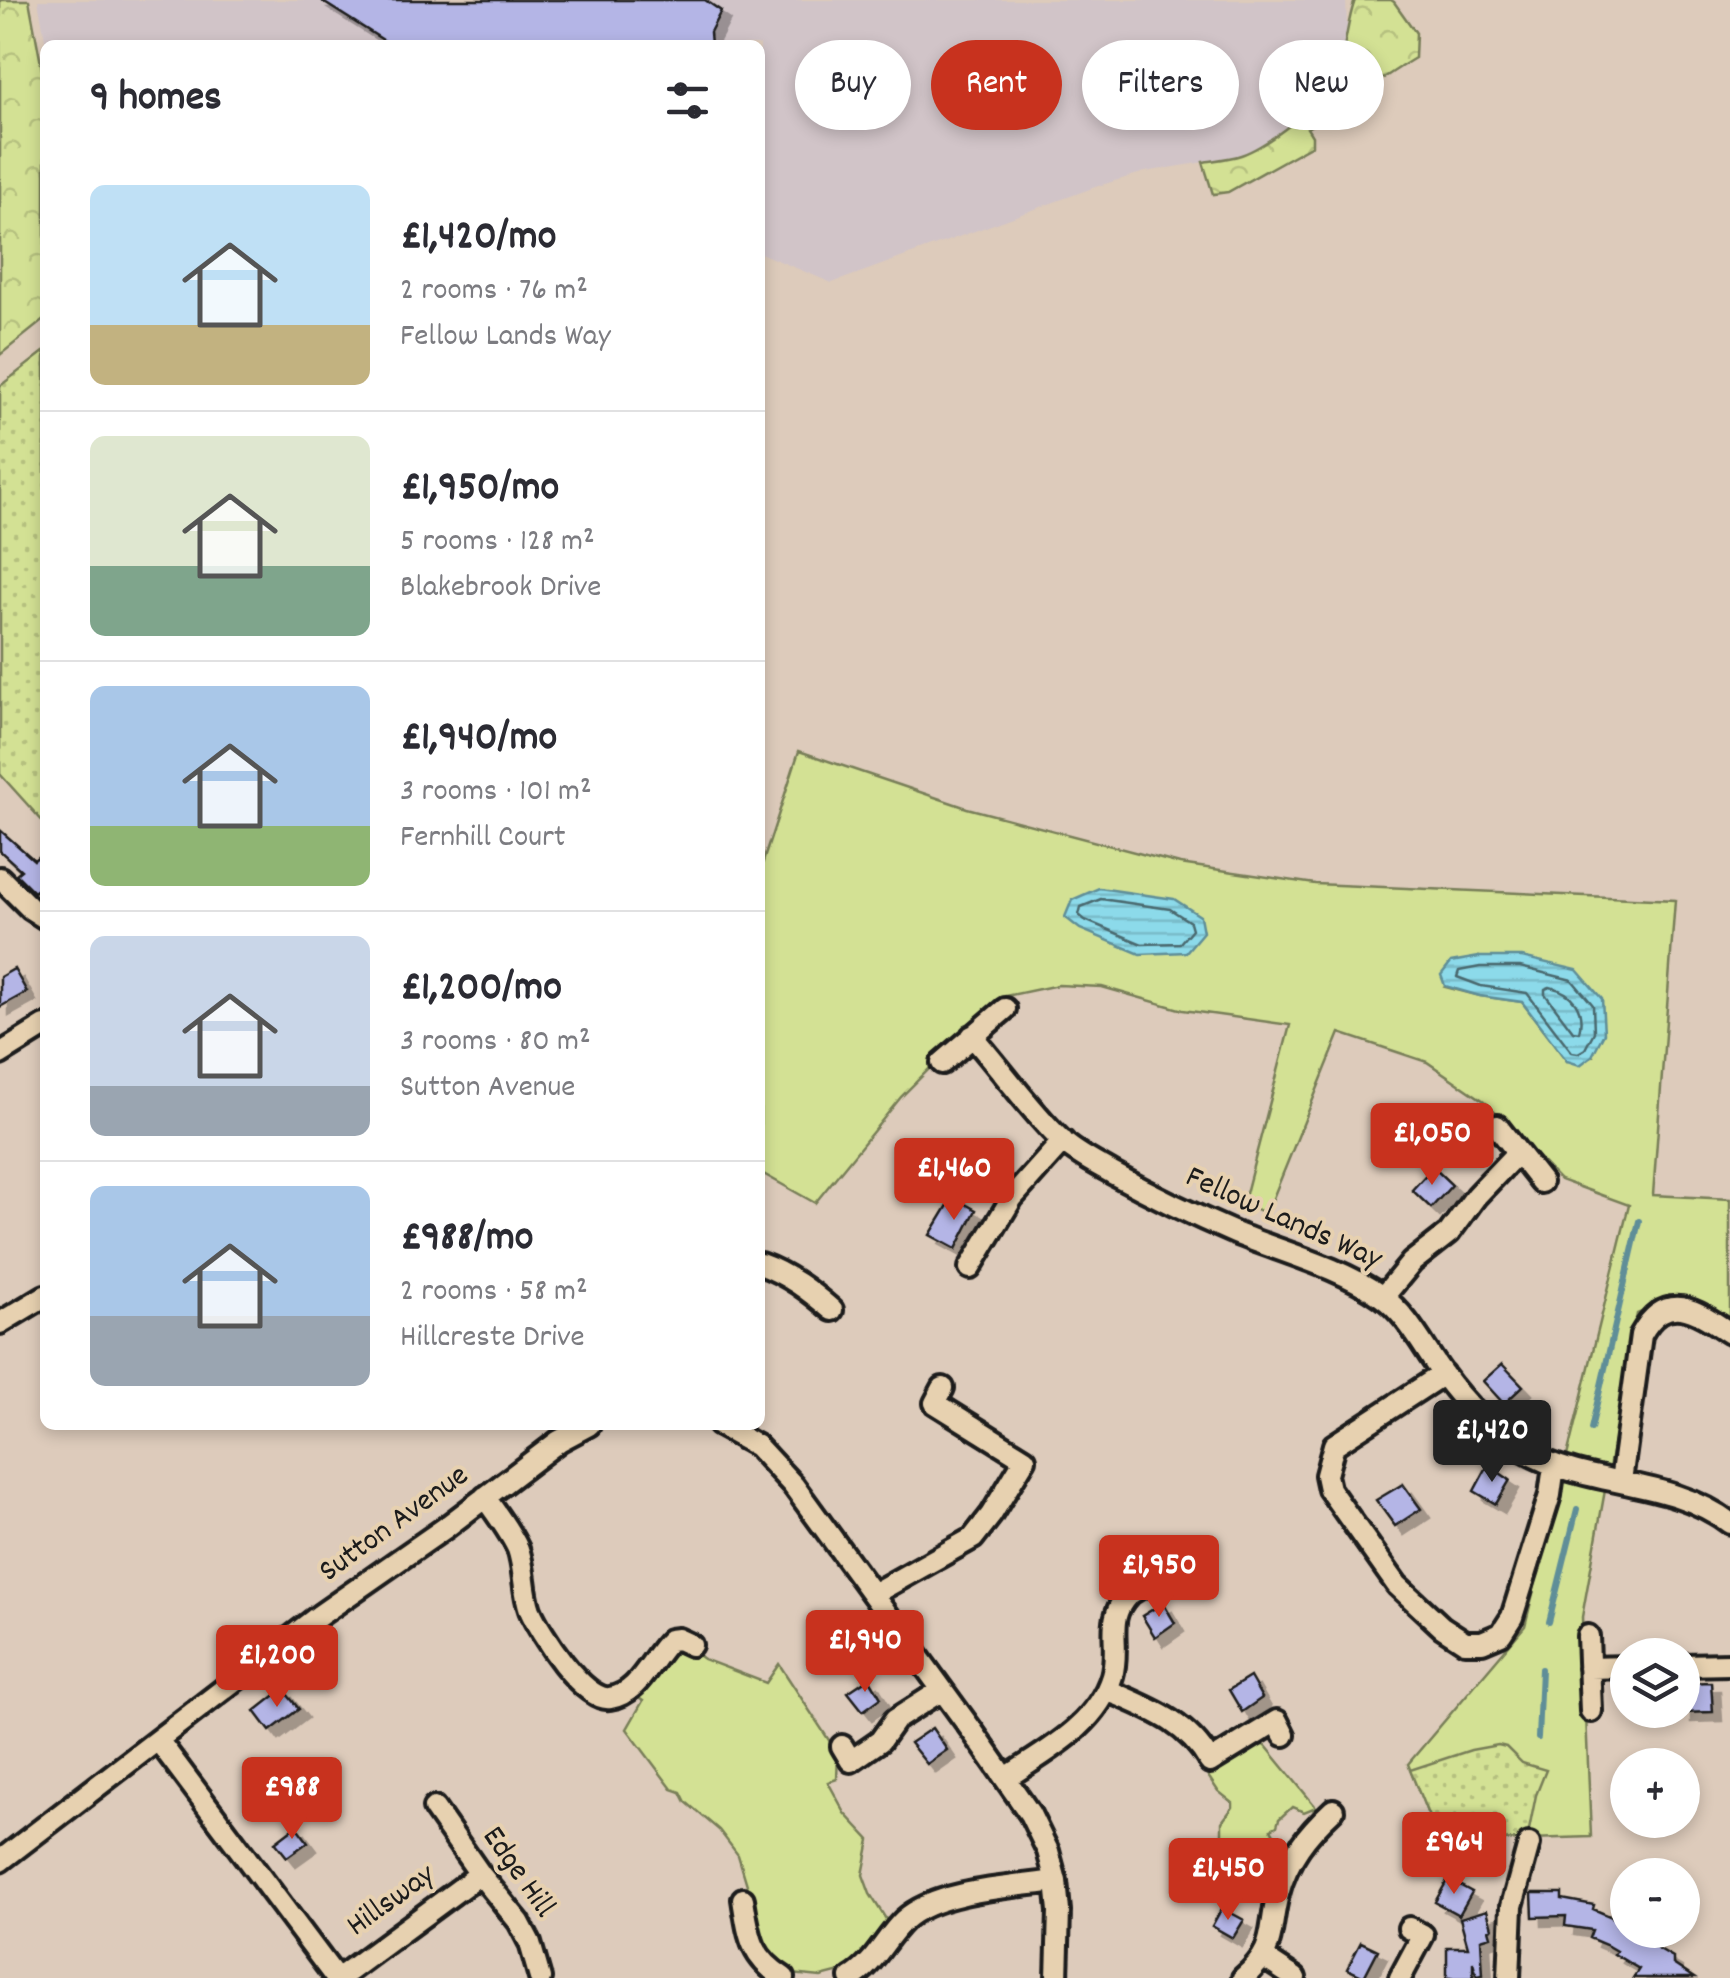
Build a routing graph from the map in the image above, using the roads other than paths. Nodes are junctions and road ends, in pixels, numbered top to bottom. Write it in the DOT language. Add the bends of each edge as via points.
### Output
graph roads {
  1 [pos="0,878"];
  2 [pos="40,915"];
  3 [pos="1005,1008"];
  4 [pos="40,1029"];
  5 [pos="972,1036"];
  6 [pos="0,1054"];
  7 [pos="942,1062"];
  8 [pos="1496,1126"];
  9 [pos="1063,1142"];
  10 [pos="1517,1153"];
  11 [pos="1541,1182"];
  12 [pos="765,1266"];
  13 [pos="970,1268"];
  14 [pos="1382,1297"];
  15 [pos="40,1299"];
  16 [pos="832,1310"];
  17 [pos="0,1323"];
  18 [pos="1730,1333"];
  19 [pos="1443,1374"];
  20 [pos="943,1388"];
  21 [pos="578,1430"];
  22 [pos="728,1430"];
  23 [pos="1554,1466"];
  24 [pos="1621,1480"];
  25 [pos="485,1497"];
  26 [pos="1730,1524"];
  27 [pos="1184,1580"];
  28 [pos="873,1594"];
  29 [pos="1093,1606"];
  30 [pos="1115,1613"];
  31 [pos="1588,1636"];
  32 [pos="692,1645"];
  33 [pos="1730,1664"];
  34 [pos="1700,1665"];
  35 [pos="1610,1667"];
  36 [pos="1588,1668"];
  37 [pos="942,1690"];
  38 [pos="1107,1690"];
  39 [pos="1591,1711"];
  40 [pos="1284,1735"];
  41 [pos="158,1740"];
  42 [pos="842,1746"];
  43 [pos="1006,1778"];
  44 [pos="434,1808"];
  45 [pos="1333,1810"];
  46 [pos="1529,1844"];
  47 [pos="0,1861"];
  48 [pos="480,1874"];
  49 [pos="1055,1874"];
  50 [pos="743,1899"];
  51 [pos="1409,1928"];
  52 [pos="1263,1957"];
  53 [pos="338,1978"];
  54 [pos="540,1978"];
  55 [pos="784,1978"];
  56 [pos="851,1978"];
  57 [pos="1057,1978"];
  58 [pos="1243,1978"];
  59 [pos="1295,1978"];
  60 [pos="1400,1978"];
  61 [pos="1510,1978"];
  1 -- 2 [label="street"];
  3 -- 5 [label="street"];
  4 -- 6 [label="street"];
  5 -- 7 [label="street"];
  5 -- 9 [label="street, Fellow Lands Way"];
  8 -- 10 [label="street"];
  9 -- 13 [label="street" via="1012,1198"];
  9 -- 14 [label="street, Fellow Lands Way" via="1166,1202"];
  10 -- 11 [label="street"];
  10 -- 14 [label="street" via="1449,1233"];
  12 -- 16 [label="street"];
  14 -- 19 [label="street, Fellow Lands Way"];
  15 -- 17 [label="street"];
  18 -- 24 [label="street" via="1688,1309 1651,1316 1641,1334"];
  19 -- 23 [label="street, Fellow Lands Way" via="1520,1450"];
  19 -- 23 [label="street" via="1334,1445 1326,1475 1329,1489 1397,1585 1466,1642 1500,1634 1512,1617"];
  20 -- 28 [label="street" via="935,1403 1024,1459 973,1538"];
  21 -- 25 [label="street, Sutton Avenue"];
  22 -- 28 [label="street" via="780,1469"];
  23 -- 24 [label="street, Fellow Lands Way"];
  24 -- 26 [label="street, Fellow Lands Way" via="1679,1495"];
  25 -- 32 [label="street" via="520,1554 534,1618 592,1694 622,1694 670,1640"];
  25 -- 41 [label="street, Sutton Avenue"];
  27 -- 30 [label="street" via="1176,1565 1128,1594"];
  28 -- 37 [label="street"];
  29 -- 30 [label="street"];
  30 -- 38 [label="street"];
  31 -- 36 [label="street"];
  33 -- 34 [label="street"];
  35 -- 36 [label="street"];
  36 -- 39 [label="street"];
  37 -- 42 [label="street" via="895,1720 852,1762"];
  37 -- 43 [label="street"];
  38 -- 40 [label="street" via="1178,1724 1210,1762 1277,1721"];
  38 -- 43 [label="street" via="1076,1729"];
  41 -- 47 [label="street, Sutton Avenue"];
  41 -- 53 [label="street"];
  43 -- 49 [label="street" via="1042,1836"];
  44 -- 48 [label="street, Edge Hill"];
  45 -- 52 [label="street" via="1298,1830"];
  46 -- 61 [label="street" via="1512,1906"];
  48 -- 53 [label="street, Hillsway"];
  48 -- 54 [label="street, Edge Hill" via="519,1922"];
  49 -- 56 [label="street" via="926,1906"];
  49 -- 57 [label="street"];
  50 -- 55 [label="street" via="757,1954"];
  51 -- 60 [label="street" via="1423,1935"];
  52 -- 58 [label="street"];
  52 -- 59 [label="street"];
}
